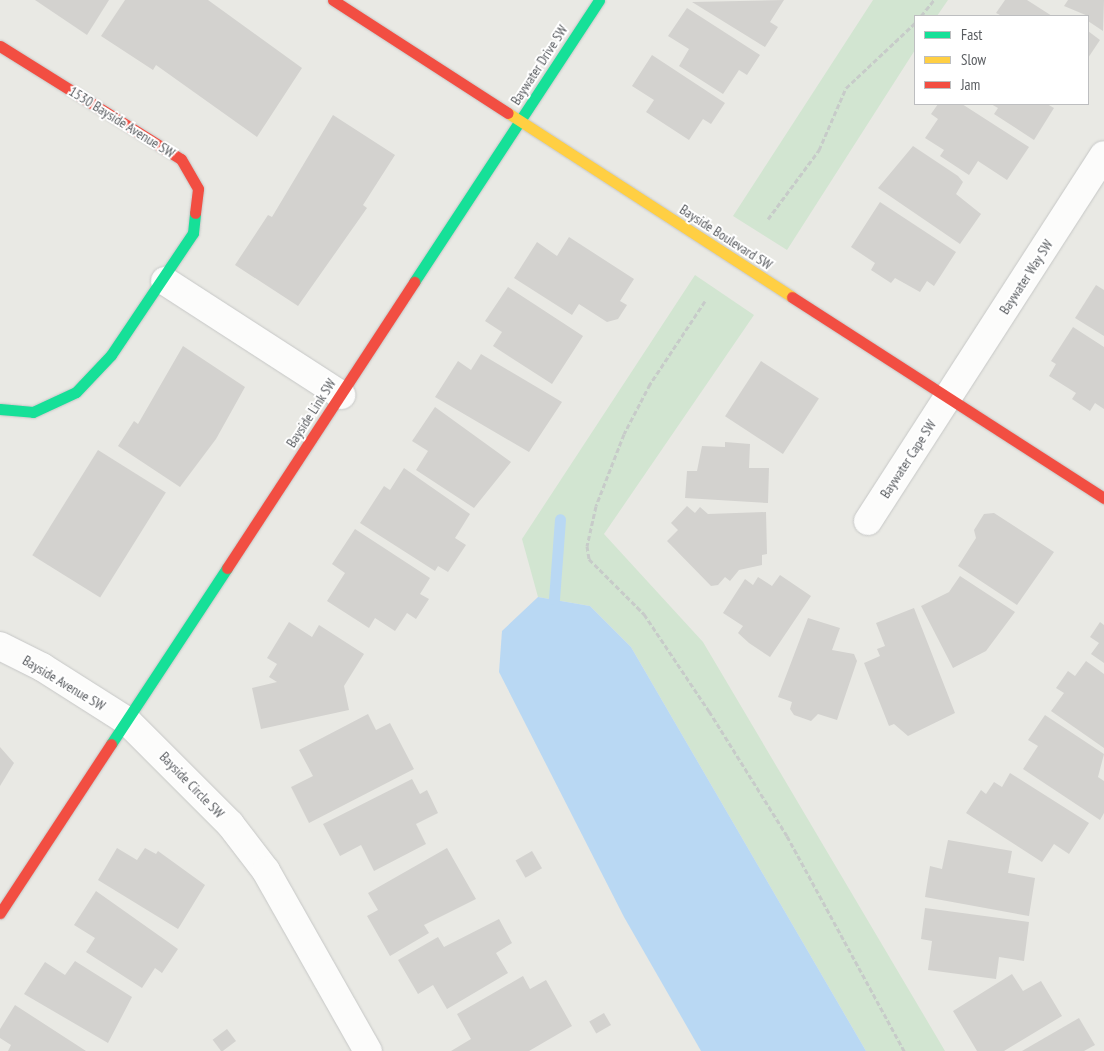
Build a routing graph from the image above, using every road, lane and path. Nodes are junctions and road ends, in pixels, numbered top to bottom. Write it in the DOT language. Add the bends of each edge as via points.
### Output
graph roads {
  1 [pos="333,0"];
  2 [pos="599,0"];
  3 [pos="934,0"];
  4 [pos="922,15"];
  5 [pos="914,24"];
  6 [pos="0,46"];
  7 [pos="520,122"];
  8 [pos="1104,155"];
  9 [pos="768,218"];
  10 [pos="165,281"];
  11 [pos="705,302"];
  12 [pos="341,395"];
  13 [pos="948,398"];
  14 [pos="0,410"];
  15 [pos="1104,498"];
  16 [pos="868,521"];
  17 [pos="0,646"];
  18 [pos="127,721"];
  19 [pos="0,913"];
  20 [pos="368,1051"];
  21 [pos="904,1051"];
  1 -- 7 [label="street, Bayside Boulevard SW"];
  2 -- 7 [label="street, Baywater Drive SW"];
  3 -- 4 [label="path"];
  5 -- 9 [label="path" via="846,88 819,150"];
  6 -- 10 [label="street, 1530 Bayside Avenue SW" via="181,159 198,190 193,233"];
  7 -- 12 [label="street, Bayside Link SW"];
  7 -- 13 [label="street, Bayside Boulevard SW"];
  8 -- 13 [label="street, Baywater Way SW"];
  10 -- 12 [label="street"];
  10 -- 14 [label="street, 1530 Bayside Avenue SW" via="112,355 76,392 32,412"];
  11 -- 21 [label="path" via="624,434 596,506 587,546 589,560 644,614 709,711 787,836"];
  12 -- 18 [label="street, Bayside Link SW"];
  13 -- 15 [label="street, Bayside Boulevard SW"];
  13 -- 16 [label="street, Baywater Cape SW"];
  17 -- 18 [label="street, Bayside Avenue SW" via="42,667"];
  18 -- 19 [label="street"];
  18 -- 20 [label="street, Bayside Circle SW" via="230,824 266,871"];
}
